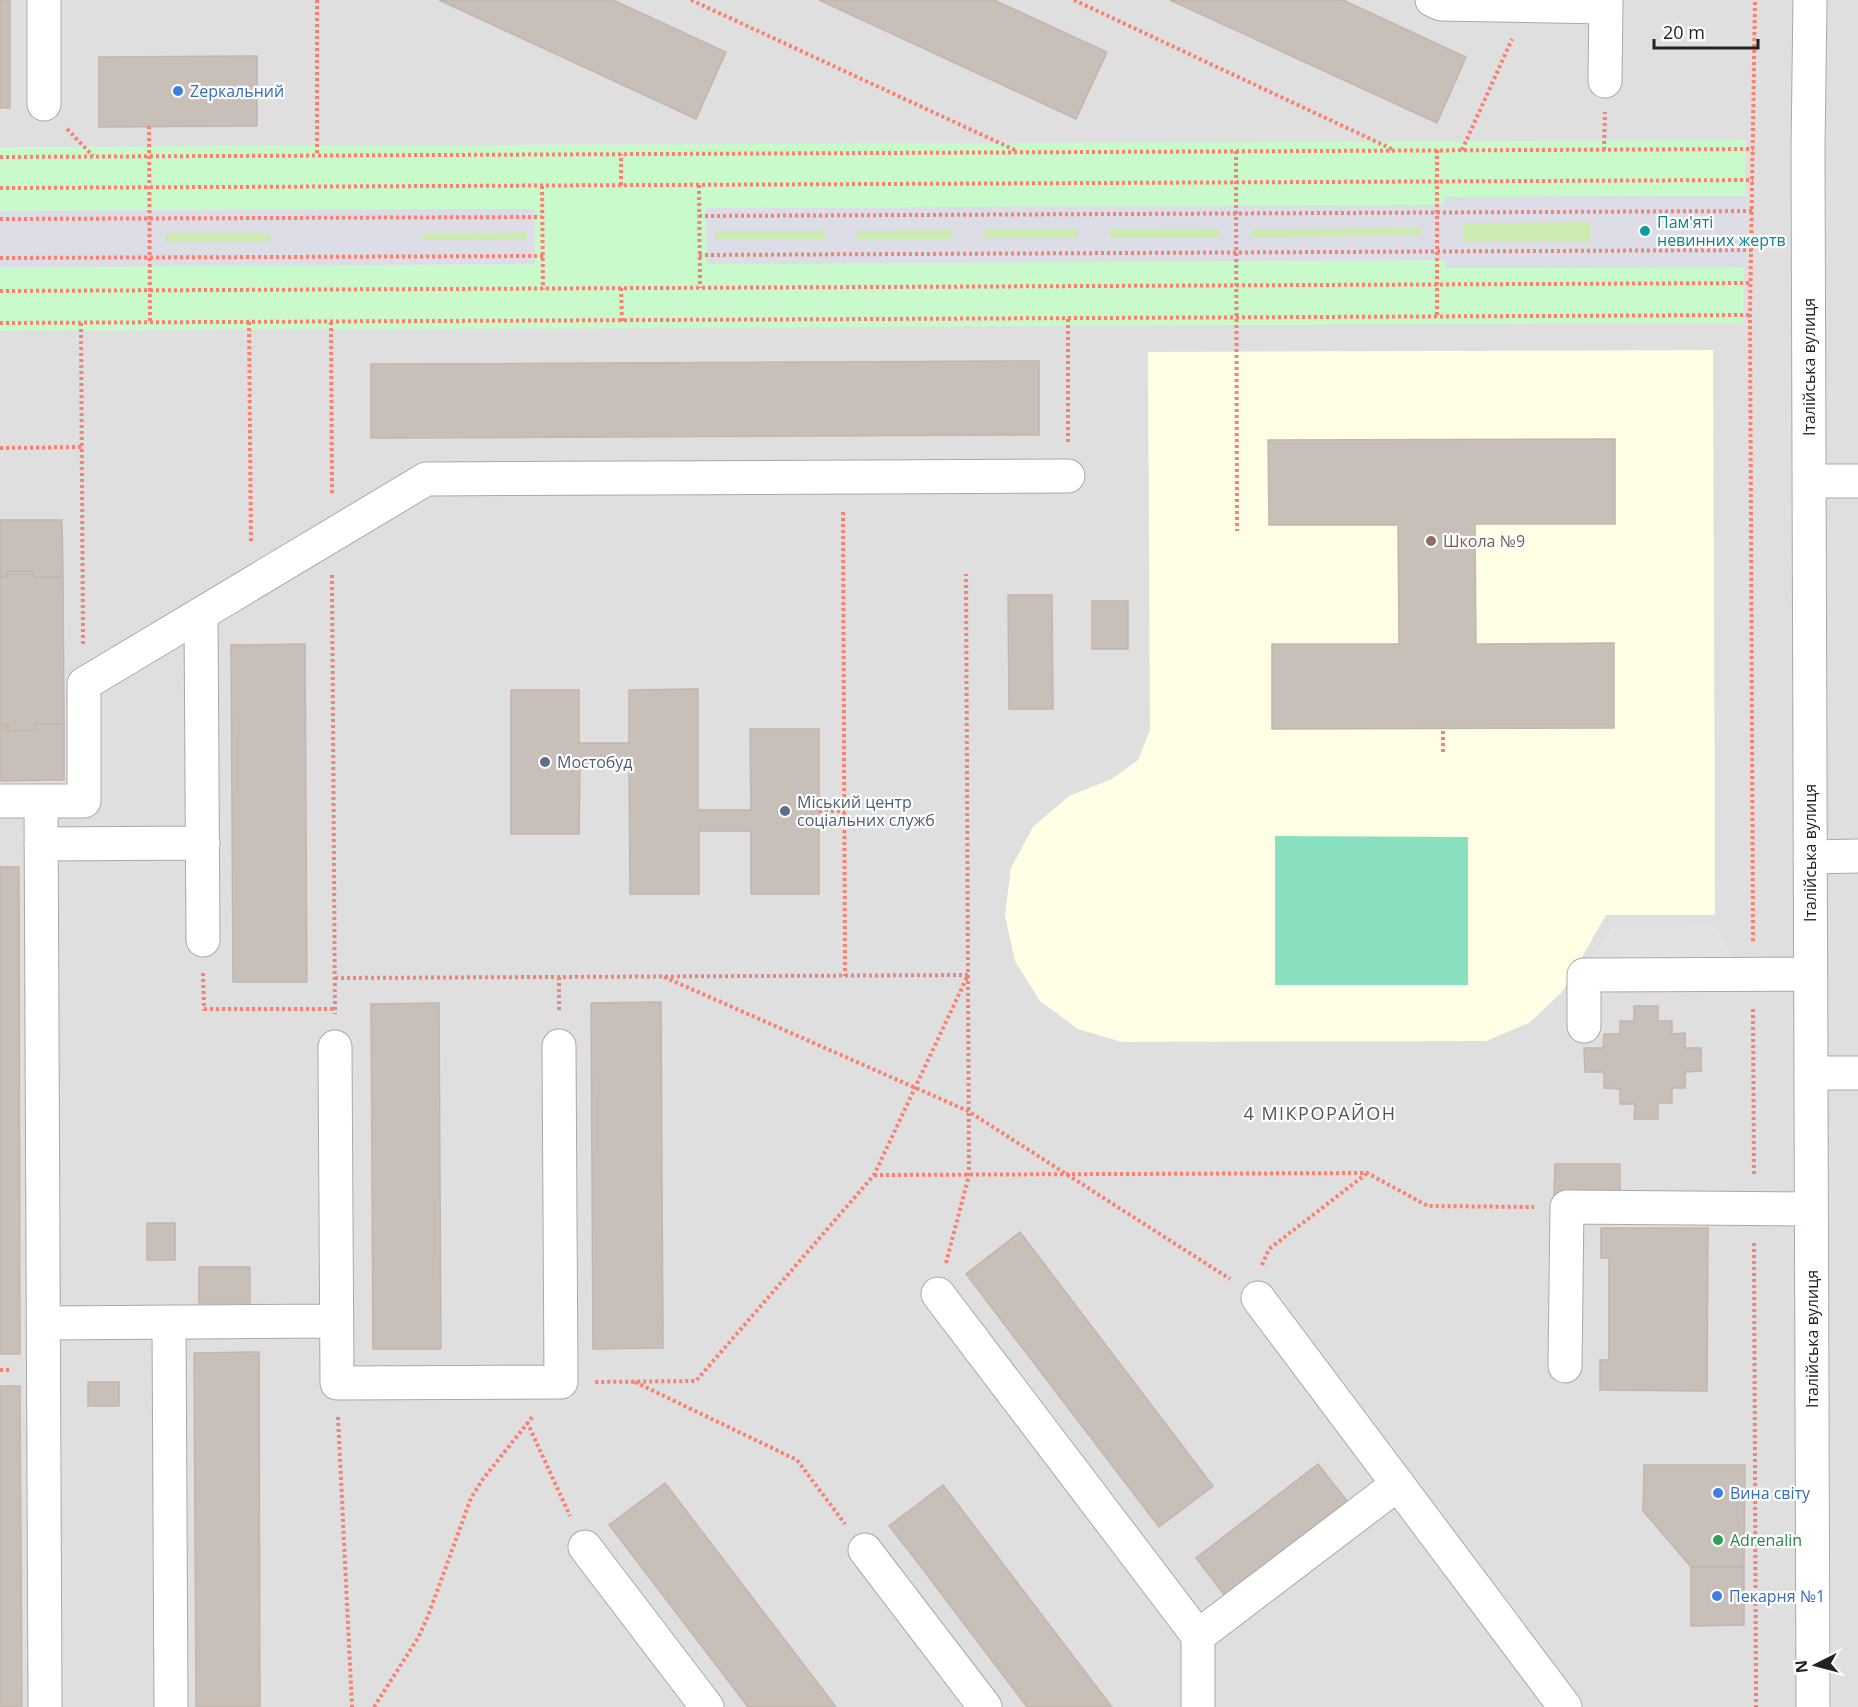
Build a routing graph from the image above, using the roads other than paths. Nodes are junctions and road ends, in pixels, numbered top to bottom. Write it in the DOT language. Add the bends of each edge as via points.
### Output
graph roads {
  1 [pos="44,0"];
  2 [pos="1432,0"];
  3 [pos="1810,0"];
  4 [pos="1606,3"];
  5 [pos="1605,81"];
  6 [pos="44,105"];
  7 [pos="1068,476"];
  8 [pos="1809,481"];
  9 [pos="1858,481"];
  10 [pos="201,614"];
  11 [pos="0,801"];
  12 [pos="41,801"];
  13 [pos="203,843"];
  14 [pos="41,844"];
  15 [pos="1858,856"];
  16 [pos="1810,857"];
  17 [pos="203,940"];
  18 [pos="1810,974"];
  19 [pos="1584,1026"];
  20 [pos="559,1046"];
  21 [pos="335,1047"];
  22 [pos="1858,1072"];
  23 [pos="1811,1073"];
  24 [pos="1811,1209"];
  25 [pos="938,1294"];
  26 [pos="1258,1298"];
  27 [pos="336,1321"];
  28 [pos="169,1322"];
  29 [pos="44,1323"];
  30 [pos="1565,1366"];
  31 [pos="1398,1484"];
  32 [pos="585,1547"];
  33 [pos="865,1550"];
  34 [pos="1198,1636"];
  35 [pos="45,1707"];
  36 [pos="171,1707"];
  37 [pos="707,1707"];
  38 [pos="984,1707"];
  39 [pos="1198,1707"];
  40 [pos="1565,1707"];
  41 [pos="1813,1707"];
  1 -- 6 [label="street"];
  2 -- 4 [label="street" via="1441,4 1528,6"];
  3 -- 8 [label="street, Італійська вулиця"];
  4 -- 5 [label="street"];
  7 -- 10 [label="street" via="426,479"];
  8 -- 9 [label="street"];
  8 -- 16 [label="street, Італійська вулиця"];
  10 -- 12 [label="street" via="84,684 84,801"];
  10 -- 13 [label="street"];
  11 -- 12 [label="street"];
  12 -- 14 [label="street"];
  13 -- 14 [label="street"];
  13 -- 17 [label="street"];
  14 -- 29 [label="street"];
  15 -- 16 [label="street"];
  16 -- 18 [label="street, Італійська вулиця"];
  18 -- 19 [label="street" via="1584,975"];
  18 -- 23 [label="street, Італійська вулиця"];
  20 -- 27 [label="street" via="561,1382 337,1383"];
  21 -- 27 [label="street"];
  22 -- 23 [label="street"];
  23 -- 24 [label="street, Італійська вулиця"];
  24 -- 30 [label="street" via="1567,1207"];
  24 -- 41 [label="street, Італійська вулиця"];
  25 -- 34 [label="street"];
  26 -- 31 [label="street"];
  27 -- 28 [label="street"];
  28 -- 29 [label="street"];
  28 -- 36 [label="street"];
  29 -- 35 [label="street"];
  31 -- 34 [label="street"];
  31 -- 40 [label="street"];
  32 -- 37 [label="street"];
  33 -- 38 [label="street"];
  34 -- 39 [label="street"];
}
